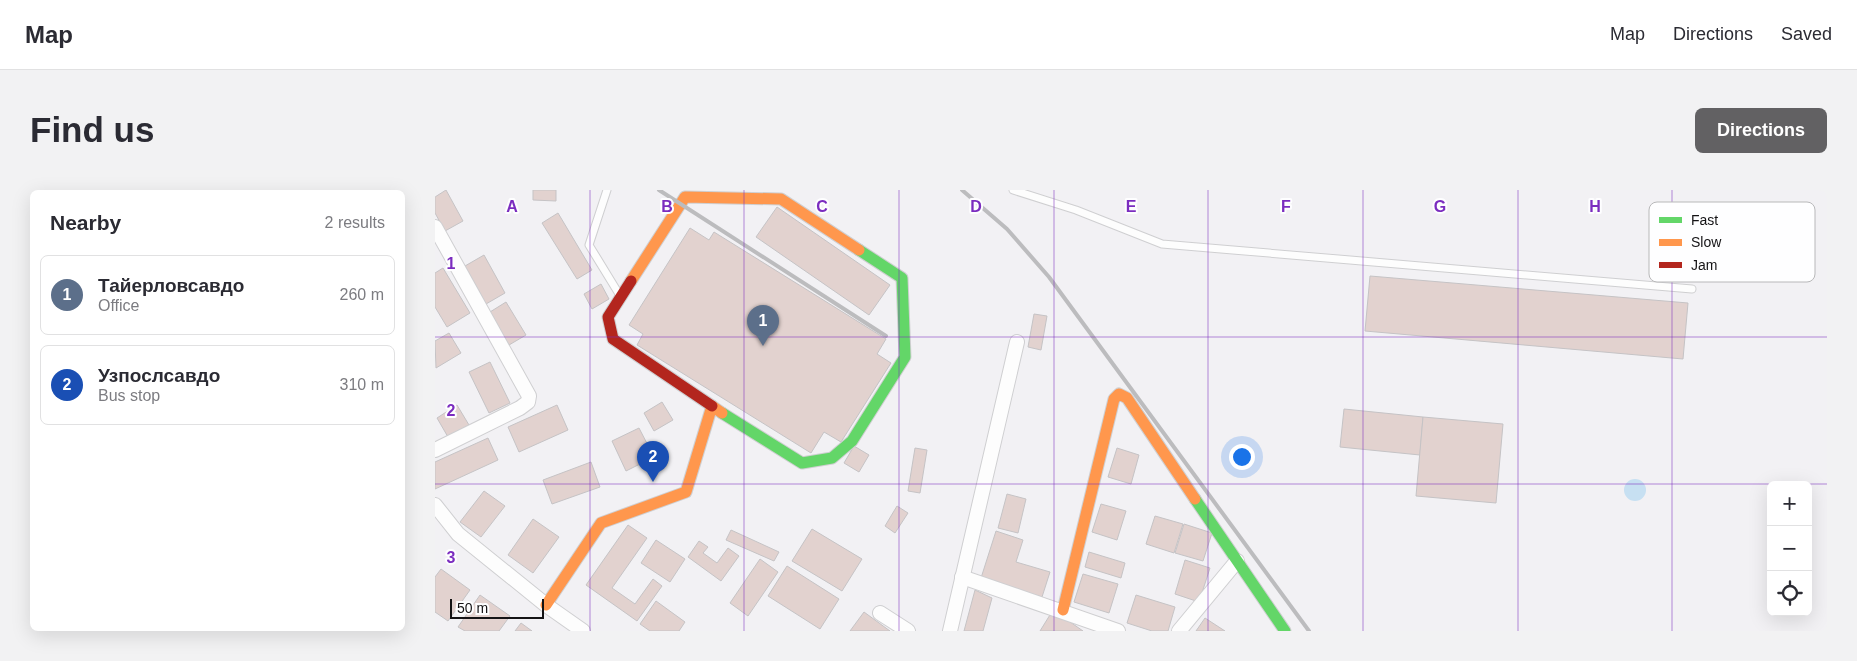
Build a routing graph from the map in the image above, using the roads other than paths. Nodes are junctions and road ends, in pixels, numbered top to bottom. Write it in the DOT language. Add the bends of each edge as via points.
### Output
graph roads {
  1 [pos="607,190"];
  2 [pos="1013,190"];
  3 [pos="435,227"];
  4 [pos="1692,289"];
  5 [pos="621,296"];
  6 [pos="1017,342"];
  7 [pos="712,406"];
  8 [pos="435,450"];
  9 [pos="435,505"];
  10 [pos="1237,561"];
  11 [pos="961,577"];
  12 [pos="546,605"];
  13 [pos="1063,610"];
  14 [pos="880,613"];
  15 [pos="583,631"];
  16 [pos="908,631"];
  17 [pos="951,631"];
  18 [pos="1118,631"];
  19 [pos="1179,631"];
  20 [pos="1285,631"];
  1 -- 5 [label="lane" via="589,245"];
  2 -- 4 [label="lane" via="1076,210 1161,244"];
  3 -- 8 [label="street" via="529,396 528,402 520,408"];
  5 -- 7 [label="street" via="608,317 613,339"];
  5 -- 7 [label="street" via="685,197 781,200 902,278 905,357 852,442 832,458 802,463"];
  6 -- 11 [label="street"];
  7 -- 12 [label="street" via="686,492 601,523"];
  9 -- 12 [label="street" via="458,534"];
  10 -- 13 [label="street" via="1127,398 1119,394 1114,399"];
  10 -- 19 [label="street"];
  10 -- 20 [label="street"];
  11 -- 13 [label="street"];
  11 -- 17 [label="street"];
  12 -- 15 [label="street"];
  13 -- 18 [label="street"];
  14 -- 16 [label="street"];
}
